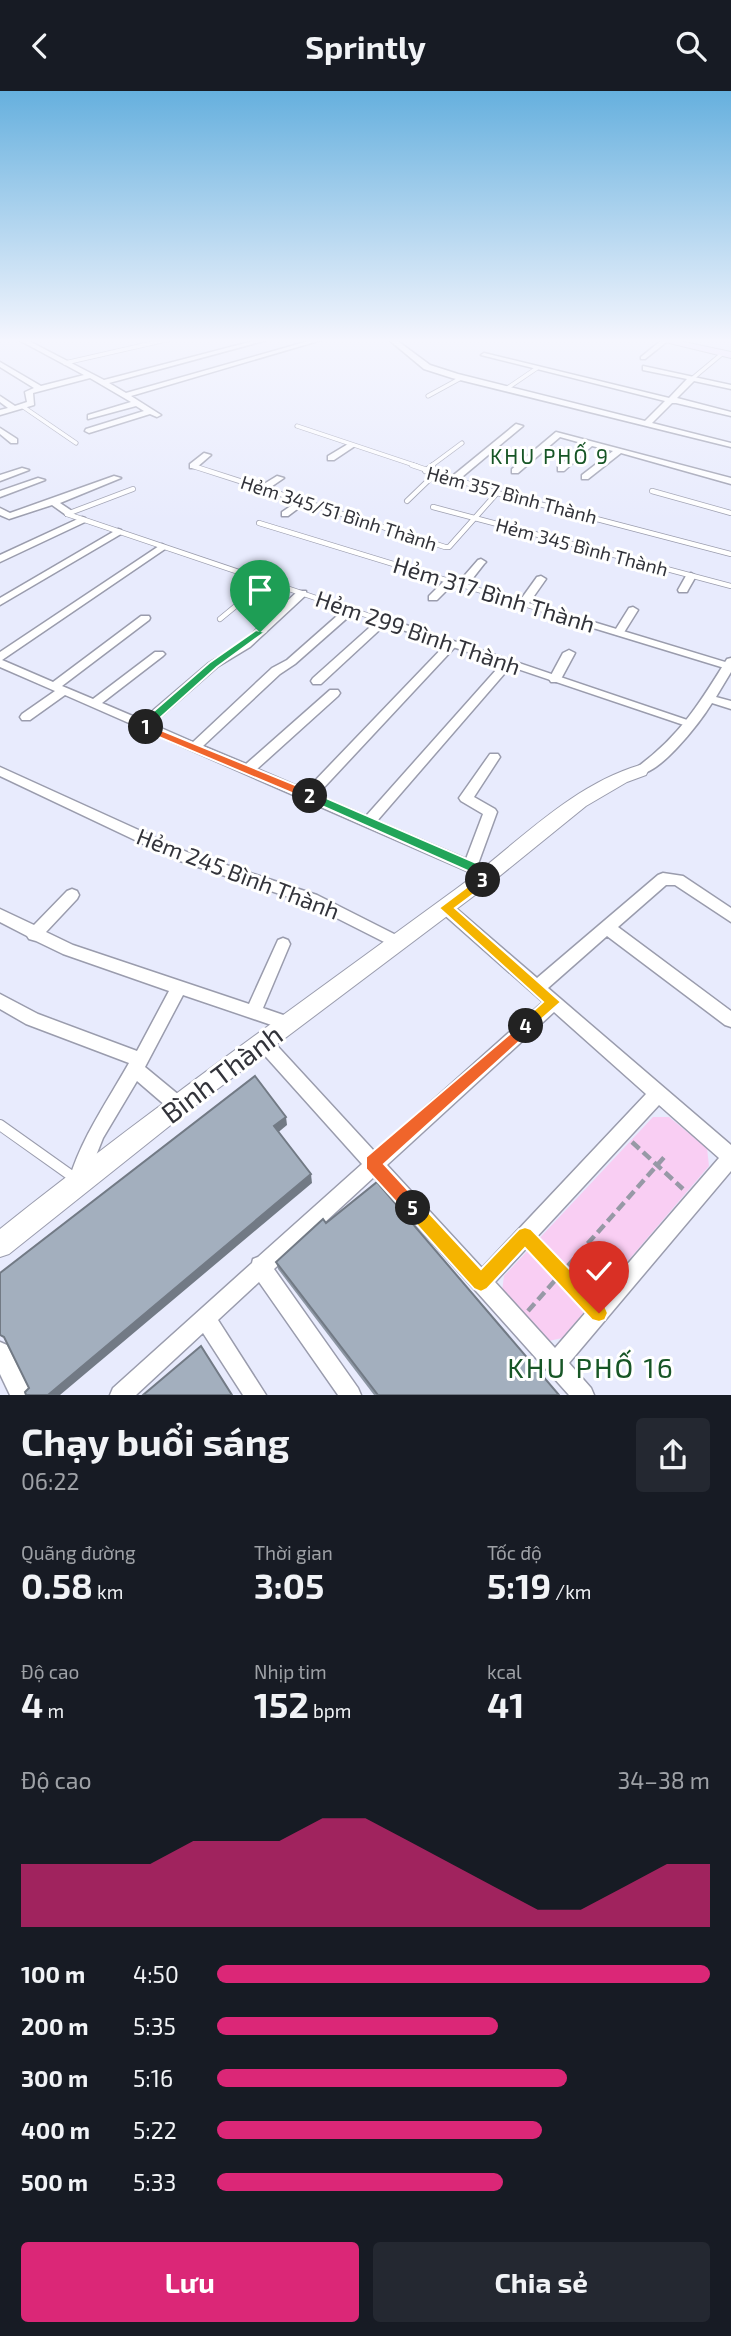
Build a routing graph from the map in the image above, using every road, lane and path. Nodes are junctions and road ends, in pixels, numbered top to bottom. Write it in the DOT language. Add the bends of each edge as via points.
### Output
graph roads {
  1 [pos="3,400"];
  2 [pos="30,400"];
  3 [pos="133,400"];
  4 [pos="549,400"];
  5 [pos="668,400"];
  6 [pos="673,401"];
  7 [pos="137,403"];
  8 [pos="18,408"];
  9 [pos="0,413"];
  10 [pos="731,414"];
  11 [pos="91,417"];
  12 [pos="646,424"];
  13 [pos="297,426"];
  14 [pos="519,426"];
  15 [pos="0,430"];
  16 [pos="89,431"];
  17 [pos="14,440"];
  18 [pos="76,443"];
  19 [pos="462,443"];
  20 [pos="590,443"];
  21 [pos="731,445"];
  22 [pos="351,446"];
  23 [pos="619,451"];
  24 [pos="207,455"];
  25 [pos="331,458"];
  26 [pos="193,466"];
  27 [pos="561,469"];
  28 [pos="25,470"];
  29 [pos="425,471"];
  30 [pos="515,471"];
  31 [pos="435,474"];
  32 [pos="585,477"];
  33 [pos="0,478"];
  34 [pos="117,478"];
  35 [pos="280,478"];
  36 [pos="41,480"];
  37 [pos="453,480"];
  38 [pos="731,481"];
  39 [pos="133,489"];
  40 [pos="262,489"];
  41 [pos="652,491"];
  42 [pos="497,493"];
  43 [pos="0,494"];
  44 [pos="407,501"];
  45 [pos="53,502"];
  46 [pos="301,502"];
  47 [pos="433,507"];
  48 [pos="68,513"];
  49 [pos="731,513"];
  50 [pos="285,514"];
  51 [pos="3,516"];
  52 [pos="474,519"];
  53 [pos="82,520"];
  54 [pos="259,523"];
  55 [pos="118,532"];
  56 [pos="162,547"];
  57 [pos="731,554"];
  58 [pos="0,559"];
  59 [pos="481,562"];
  60 [pos="691,576"];
  61 [pos="541,579"];
  62 [pos="265,582"];
  63 [pos="449,582"];
  64 [pos="462,585"];
  65 [pos="731,586"];
  66 [pos="682,590"];
  67 [pos="302,593"];
  68 [pos="433,598"];
  69 [pos="0,603"];
  70 [pos="523,604"];
  71 [pos="350,610"];
  72 [pos="633,610"];
  73 [pos="145,618"];
  74 [pos="220,619"];
  75 [pos="383,621"];
  76 [pos="619,632"];
  77 [pos="452,644"];
  78 [pos="569,653"];
  79 [pos="159,654"];
  80 [pos="0,657"];
  81 [pos="0,663"];
  82 [pos="508,663"];
  83 [pos="730,665"];
  84 [pos="555,679"];
  85 [pos="317,681"];
  86 [pos="58,689"];
  87 [pos="334,693"];
  88 [pos="711,699"];
  89 [pos="93,704"];
  90 [pos="731,705"];
  91 [pos="26,717"];
  92 [pos="690,724"];
  93 [pos="144,726"];
  94 [pos="194,748"];
  95 [pos="494,757"];
  96 [pos="248,770"];
  97 [pos="0,771"];
  98 [pos="640,771"];
  99 [pos="309,795"];
  100 [pos="368,823"];
  101 [pos="470,866"];
  102 [pos="490,875"];
  103 [pos="72,895"];
  104 [pos="446,908"];
  105 [pos="0,915"];
  106 [pos="731,916"];
  107 [pos="608,929"];
  108 [pos="34,935"];
  109 [pos="399,943"];
  110 [pos="283,944"];
  111 [pos="180,986"];
  112 [pos="538,987"];
  113 [pos="0,1001"];
  114 [pos="554,1002"];
  115 [pos="254,1010"];
  116 [pos="731,1020"];
  117 [pos="289,1024"];
  118 [pos="264,1044"];
  119 [pos="137,1065"];
  120 [pos="657,1094"];
  121 [pos="179,1106"];
  122 [pos="0,1125"];
  123 [pos="621,1132"];
  124 [pos="667,1154"];
  125 [pos="731,1157"];
  126 [pos="372,1163"];
  127 [pos="657,1165"];
  128 [pos="78,1180"];
  129 [pos="695,1200"];
  130 [pos="525,1235"];
  131 [pos="0,1244"];
  132 [pos="260,1266"];
  133 [pos="561,1274"];
  134 [pos="481,1283"];
  135 [pos="599,1313"];
  136 [pos="205,1318"];
  137 [pos="518,1323"];
  138 [pos="0,1352"];
  139 [pos="555,1364"];
  140 [pos="22,1395"];
  141 [pos="120,1395"];
  142 [pos="256,1395"];
  143 [pos="351,1395"];
  144 [pos="583,1395"];
  1 -- 8 [label="street"];
  2 -- 8 [label="street"];
  3 -- 7 [label="street"];
  4 -- 12 [label="street"];
  5 -- 6 [label="street"];
  6 -- 10 [label="street"];
  6 -- 12 [label="street"];
  7 -- 11 [label="street"];
  7 -- 16 [label="street" via="154,413"];
  8 -- 9 [label="street"];
  8 -- 18 [label="lane"];
  12 -- 21 [label="street"];
  13 -- 22 [label="lane, Hẻm 357 Bình Thành"];
  14 -- 37 [label="street"];
  15 -- 17 [label="street"];
  19 -- 29 [label="lane"];
  20 -- 23 [label="street"];
  20 -- 27 [label="street"];
  20 -- 30 [label="street" via="556,435"];
  22 -- 25 [label="street"];
  22 -- 29 [label="lane, Hẻm 357 Bình Thành"];
  23 -- 32 [label="street"];
  23 -- 38 [label="street"];
  24 -- 26 [label="street"];
  26 -- 40 [label="lane, Hẻm 345/51 Bình Thành"];
  28 -- 33 [label="street"];
  29 -- 31 [label="lane, Hẻm 357 Bình Thành"];
  31 -- 37 [label="lane, Hẻm 357 Bình Thành"];
  31 -- 44 [label="lane"];
  34 -- 45 [label="street"];
  35 -- 40 [label="street"];
  36 -- 43 [label="street"];
  37 -- 42 [label="lane, Hẻm 357 Bình Thành"];
  39 -- 48 [label="lane"];
  40 -- 46 [label="lane, Hẻm 345/51 Bình Thành"];
  41 -- 49 [label="lane"];
  42 -- 52 [label="lane"];
  42 -- 57 [label="lane, Hẻm 357 Bình Thành"];
  45 -- 48 [label="street"];
  45 -- 51 [label="street"];
  46 -- 50 [label="street"];
  46 -- 52 [label="lane, Hẻm 345/51 Bình Thành" via="445,547"];
  47 -- 52 [label="lane, Hẻm 345 Bình Thành"];
  48 -- 53 [label="lane, Hẻm 299 Bình Thành"];
  52 -- 60 [label="lane, Hẻm 345 Bình Thành"];
  53 -- 55 [label="lane, Hẻm 299 Bình Thành"];
  53 -- 58 [label="street"];
  54 -- 63 [label="lane, Hẻm 317 Bình Thành"];
  55 -- 56 [label="lane, Hẻm 299 Bình Thành"];
  55 -- 69 [label="street"];
  56 -- 62 [label="lane, Hẻm 299 Bình Thành"];
  56 -- 80 [label="street"];
  59 -- 64 [label="street"];
  60 -- 65 [label="lane, Hẻm 345 Bình Thành"];
  60 -- 66 [label="street"];
  61 -- 70 [label="street"];
  62 -- 67 [label="lane, Hẻm 299 Bình Thành"];
  62 -- 74 [label="lane"];
  63 -- 64 [label="lane, Hẻm 317 Bình Thành"];
  63 -- 68 [label="street"];
  64 -- 70 [label="lane, Hẻm 317 Bình Thành"];
  67 -- 71 [label="lane, Hẻm 299 Bình Thành"];
  67 -- 93 [label="street" via="246,645 213,665"];
  70 -- 76 [label="lane, Hẻm 317 Bình Thành"];
  71 -- 75 [label="lane, Hẻm 299 Bình Thành"];
  71 -- 94 [label="street"];
  72 -- 76 [label="street"];
  73 -- 86 [label="street"];
  75 -- 77 [label="lane, Hẻm 299 Bình Thành"];
  75 -- 85 [label="street"];
  76 -- 83 [label="lane, Hẻm 317 Bình Thành"];
  77 -- 82 [label="lane, Hẻm 299 Bình Thành"];
  77 -- 99 [label="street"];
  78 -- 84 [label="street"];
  79 -- 89 [label="street"];
  81 -- 86 [label="street"];
  82 -- 84 [label="lane, Hẻm 299 Bình Thành"];
  82 -- 100 [label="street"];
  83 -- 88 [label="street, Bình Thành"];
  84 -- 92 [label="lane, Hẻm 299 Bình Thành"];
  86 -- 89 [label="street"];
  86 -- 91 [label="street"];
  87 -- 96 [label="street"];
  88 -- 90 [label="street"];
  88 -- 92 [label="street, Bình Thành"];
  89 -- 93 [label="street"];
  92 -- 98 [label="street, Bình Thành"];
  93 -- 94 [label="street"];
  94 -- 96 [label="street"];
  95 -- 101 [label="street" via="466,798 490,812"];
  96 -- 99 [label="street"];
  97 -- 109 [label="street, Hẻm 245 Bình Thành" via="183,856 312,899"];
  98 -- 102 [label="street, Bình Thành" via="618,776"];
  99 -- 100 [label="street"];
  100 -- 101 [label="street"];
  101 -- 102 [label="street"];
  102 -- 104 [label="street, Bình Thành"];
  103 -- 108 [label="street"];
  104 -- 109 [label="street, Bình Thành"];
  104 -- 112 [label="street"];
  105 -- 108 [label="street"];
  106 -- 107 [label="street" via="671,878 663,879"];
  107 -- 112 [label="street"];
  107 -- 116 [label="street"];
  108 -- 111 [label="street"];
  109 -- 117 [label="street, Bình Thành"];
  110 -- 115 [label="street"];
  111 -- 115 [label="street"];
  111 -- 119 [label="street"];
  112 -- 114 [label="street"];
  113 -- 119 [label="street"];
  114 -- 120 [label="street"];
  114 -- 126 [label="street"];
  115 -- 117 [label="street"];
  117 -- 118 [label="street, Bình Thành"];
  118 -- 121 [label="street, Bình Thành"];
  118 -- 126 [label="street"];
  119 -- 121 [label="street"];
  119 -- 128 [label="street" via="97,1128"];
  120 -- 123 [label="street"];
  120 -- 125 [label="street"];
  121 -- 128 [label="street, Bình Thành"];
  122 -- 128 [label="lane"];
  123 -- 127 [label="path"];
  123 -- 130 [label="street"];
  124 -- 127 [label="path"];
  125 -- 129 [label="street"];
  126 -- 132 [label="street"];
  126 -- 134 [label="street"];
  127 -- 129 [label="path"];
  127 -- 133 [label="path"];
  128 -- 131 [label="street, Bình Thành"];
  129 -- 135 [label="street"];
  130 -- 133 [label="path"];
  130 -- 134 [label="street"];
  132 -- 136 [label="street"];
  132 -- 143 [label="street"];
  133 -- 135 [label="path"];
  133 -- 137 [label="path"];
  134 -- 137 [label="street"];
  135 -- 139 [label="street"];
  136 -- 141 [label="street"];
  136 -- 142 [label="street"];
  137 -- 139 [label="street"];
  138 -- 140 [label="street"];
  139 -- 144 [label="street"];
}
